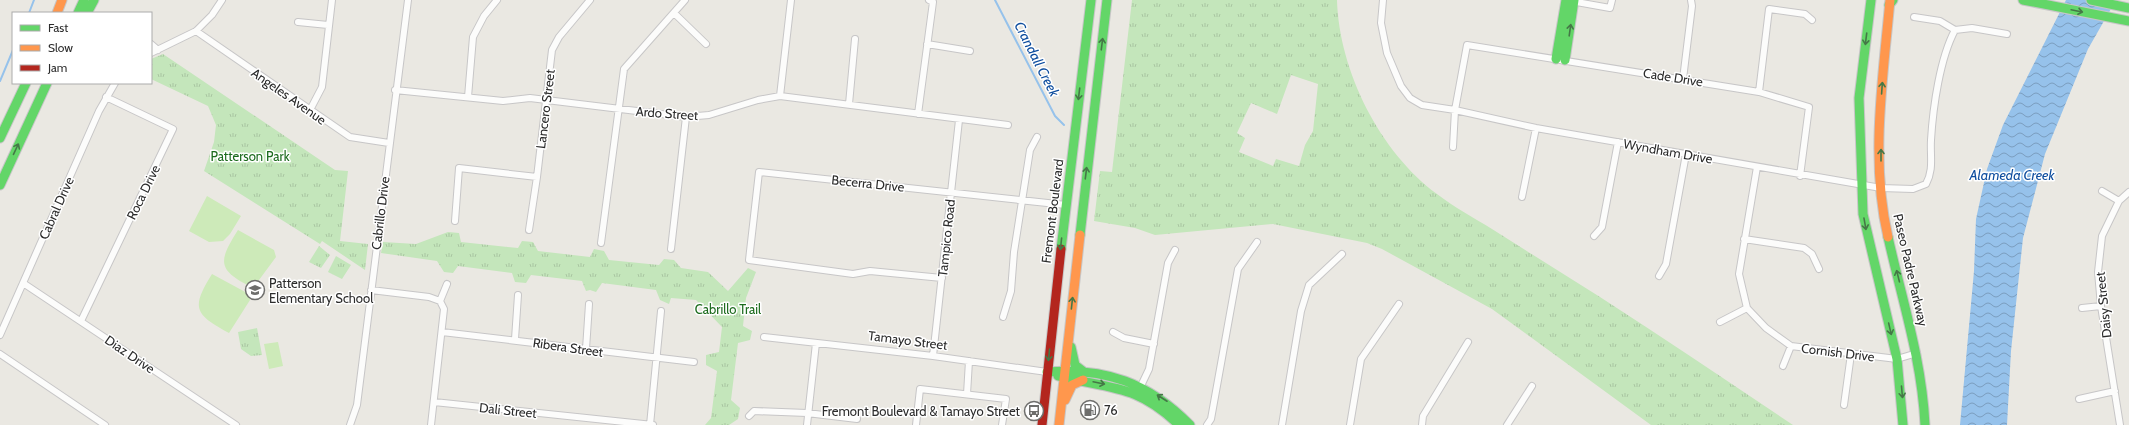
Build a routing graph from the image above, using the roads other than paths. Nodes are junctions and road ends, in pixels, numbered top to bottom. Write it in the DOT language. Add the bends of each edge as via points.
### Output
graph roads {
  1 [pos="58,0"];
  2 [pos="62,0"];
  3 [pos="84,0"];
  4 [pos="94,0"];
  5 [pos="222,0"];
  6 [pos="332,0"];
  7 [pos="408,0"];
  8 [pos="497,0"];
  9 [pos="590,0"];
  10 [pos="685,0"];
  11 [pos="791,0"];
  12 [pos="929,0"];
  13 [pos="1091,0"];
  14 [pos="1107,0"];
  15 [pos="1383,0"];
  16 [pos="1570,0"];
  17 [pos="1612,0"];
  18 [pos="1691,0"];
  19 [pos="1871,0"];
  20 [pos="2023,0"];
  21 [pos="2091,0"];
  22 [pos="1891,2"];
  23 [pos="2129,8"];
  24 [pos="54,12"];
  25 [pos="57,12"];
  26 [pos="78,12"];
  27 [pos="88,12"];
  28 [pos="674,13"];
  29 [pos="1914,17"];
  30 [pos="1812,20"];
  31 [pos="2129,21"];
  32 [pos="298,22"];
  33 [pos="328,25"];
  34 [pos="1955,30"];
  35 [pos="196,31"];
  36 [pos="2007,34"];
  37 [pos="855,39"];
  38 [pos="706,44"];
  39 [pos="927,44"];
  40 [pos="152,45"];
  41 [pos="158,50"];
  42 [pos="970,51"];
  43 [pos="152,53"];
  44 [pos="1561,60"];
  45 [pos="1684,79"];
  46 [pos="26,84"];
  47 [pos="46,84"];
  48 [pos="53,84"];
  49 [pos="114,84"];
  50 [pos="395,90"];
  51 [pos="1759,92"];
  52 [pos="780,96"];
  53 [pos="40,97"];
  54 [pos="106,97"];
  55 [pos="468,97"];
  56 [pos="547,100"];
  57 [pos="849,104"];
  58 [pos="617,108"];
  59 [pos="310,110"];
  60 [pos="1455,110"];
  61 [pos="918,114"];
  62 [pos="686,117"];
  63 [pos="959,120"];
  64 [pos="1008,125"];
  65 [pos="1536,128"];
  66 [pos="1037,136"];
  67 [pos="0,138"];
  68 [pos="1618,142"];
  69 [pos="389,143"];
  70 [pos="1453,148"];
  71 [pos="1686,154"];
  72 [pos="1758,167"];
  73 [pos="1800,176"];
  74 [pos="537,177"];
  75 [pos="0,185"];
  76 [pos="1862,186"];
  77 [pos="1881,188"];
  78 [pos="2102,191"];
  79 [pos="951,192"];
  80 [pos="2129,192"];
  81 [pos="1522,197"];
  82 [pos="1024,200"];
  83 [pos="2119,202"];
  84 [pos="1066,205"];
  85 [pos="454,221"];
  86 [pos="529,230"];
  87 [pos="1594,236"];
  88 [pos="1744,239"];
  89 [pos="1257,242"];
  90 [pos="601,243"];
  91 [pos="671,249"];
  92 [pos="1175,250"];
  93 [pos="1342,254"];
  94 [pos="1819,269"];
  95 [pos="1659,276"];
  96 [pos="942,278"];
  97 [pos="23,283"];
  98 [pos="447,284"];
  99 [pos="371,290"];
  100 [pos="518,295"];
  101 [pos="440,301"];
  102 [pos="589,304"];
  103 [pos="1399,304"];
  104 [pos="2101,306"];
  105 [pos="1747,308"];
  106 [pos="2082,308"];
  107 [pos="661,311"];
  108 [pos="1003,317"];
  109 [pos="81,321"];
  110 [pos="1720,322"];
  111 [pos="1069,331"];
  112 [pos="442,332"];
  113 [pos="1113,332"];
  114 [pos="0,335"];
  115 [pos="764,337"];
  116 [pos="515,339"];
  117 [pos="1468,342"];
  118 [pos="816,343"];
  119 [pos="1154,344"];
  120 [pos="1791,346"];
  121 [pos="586,349"];
  122 [pos="1918,353"];
  123 [pos="0,354"];
  124 [pos="1851,354"];
  125 [pos="933,356"];
  126 [pos="655,358"];
  127 [pos="1897,359"];
  128 [pos="969,361"];
  129 [pos="694,362"];
  130 [pos="1783,366"];
  131 [pos="1048,372"];
  132 [pos="1065,374"];
  133 [pos="1084,376"];
  134 [pos="1532,386"];
  135 [pos="1139,390"];
  136 [pos="2115,392"];
  137 [pos="966,394"];
  138 [pos="2079,399"];
  139 [pos="434,402"];
  140 [pos="1844,405"];
  141 [pos="807,413"];
  142 [pos="1060,413"];
  143 [pos="749,416"];
  144 [pos="857,419"];
  145 [pos="105,425"];
  146 [pos="236,425"];
  147 [pos="350,425"];
  148 [pos="431,425"];
  149 [pos="651,425"];
  150 [pos="807,425"];
  151 [pos="916,425"];
  152 [pos="1002,425"];
  153 [pos="1042,425"];
  154 [pos="1059,425"];
  155 [pos="1179,425"];
  156 [pos="1190,425"];
  157 [pos="1207,425"];
  158 [pos="1282,425"];
  159 [pos="1350,425"];
  160 [pos="1422,425"];
  161 [pos="1507,425"];
  162 [pos="1903,425"];
  163 [pos="1925,425"];
  164 [pos="2120,425"];
  1 -- 24 [label="main road"];
  2 -- 25 [label="main road"];
  3 -- 26 [label="main road"];
  4 -- 27 [label="main road"];
  5 -- 35 [label="street"];
  6 -- 33 [label="street"];
  7 -- 50 [label="street, Cabrillo Drive"];
  8 -- 55 [label="street" via="484,16 473,37"];
  9 -- 56 [label="street, Lancero Street" via="559,37 552,50"];
  10 -- 28 [label="street"];
  11 -- 52 [label="street"];
  12 -- 39 [label="street" via="933,2"];
  13 -- 84 [label="main road, Fremont Boulevard, one-way"];
  111 -- 14 [label="main road, one-way"];
  15 -- 60 [label="street, Wyndham Drive" via="1383,38 1401,86 1410,98 1422,105"];
  16 -- 17 [label="street" via="1610,8"];
  16 -- 44 [label="main road"];
  18 -- 45 [label="street"];
  19 -- 76 [label="main road, one-way" via="1859,98"];
  20 -- 31 [label="main road, one-way"];
  21 -- 23 [label="main road"];
  77 -- 22 [label="main road, Paseo Padre Parkway, one-way" via="1881,91"];
  28 -- 38 [label="street"];
  28 -- 58 [label="street" via="624,69"];
  29 -- 34 [label="street" via="1940,21"];
  30 -- 51 [label="street" via="1805,14 1769,9"];
  32 -- 33 [label="street"];
  33 -- 59 [label="street" via="322,87"];
  34 -- 36 [label="street" via="1972,28"];
  34 -- 77 [label="street, Wyndham Drive" via="1947,46 1933,118 1931,174 1926,184 1913,189"];
  35 -- 41 [label="street"];
  35 -- 59 [label="street, Angeles Avenue"];
  37 -- 57 [label="street"];
  39 -- 42 [label="street"];
  39 -- 61 [label="street"];
  40 -- 41 [label="street"];
  41 -- 43 [label="street"];
  44 -- 45 [label="street, Cade Drive"];
  44 -- 60 [label="street, Cade Drive" via="1467,45"];
  45 -- 51 [label="street, Cade Drive"];
  46 -- 67 [label="main road"];
  47 -- 53 [label="main road"];
  48 -- 53 [label="main road"];
  49 -- 54 [label="street, Cabral Drive"];
  50 -- 55 [label="street, Ardo Street"];
  50 -- 69 [label="street, Cabrillo Drive"];
  51 -- 73 [label="street, Cade Drive" via="1809,107"];
  52 -- 57 [label="street, Ardo Street"];
  52 -- 62 [label="street, Ardo Street" via="710,115"];
  75 -- 53 [label="main road, one-way"];
  54 -- 97 [label="street, Cabral Drive"];
  54 -- 109 [label="street, Roca Drive" via="173,129"];
  55 -- 56 [label="street, Ardo Street" via="503,101 530,98"];
  56 -- 58 [label="street, Ardo Street"];
  56 -- 74 [label="street, Lancero Street"];
  57 -- 61 [label="street, Ardo Street"];
  58 -- 62 [label="street, Ardo Street"];
  58 -- 90 [label="street"];
  59 -- 69 [label="street, Angeles Avenue" via="350,138"];
  60 -- 65 [label="street, Wyndham Drive"];
  60 -- 70 [label="street"];
  61 -- 63 [label="street, Ardo Street"];
  62 -- 91 [label="street"];
  63 -- 64 [label="street, Ardo Street"];
  63 -- 79 [label="street, Tampico Road"];
  65 -- 68 [label="street, Wyndham Drive"];
  65 -- 81 [label="street"];
  66 -- 82 [label="street" via="1030,150"];
  68 -- 71 [label="street, Wyndham Drive"];
  68 -- 87 [label="street" via="1602,227"];
  69 -- 99 [label="street, Cabrillo Drive"];
  71 -- 72 [label="street, Wyndham Drive"];
  71 -- 95 [label="street" via="1666,264"];
  72 -- 73 [label="street, Wyndham Drive"];
  72 -- 88 [label="street"];
  73 -- 76 [label="street, Wyndham Drive"];
  74 -- 85 [label="street" via="459,168"];
  74 -- 86 [label="street, Lancero Street"];
  76 -- 77 [label="street, Wyndham Drive"];
  76 -- 127 [label="main road, one-way" via="1868,241"];
  122 -- 77 [label="main road, Paseo Padre Parkway, one-way" via="1886,229"];
  78 -- 83 [label="street"];
  79 -- 82 [label="street, Becerra Drive" via="995,199"];
  79 -- 96 [label="street, Tampico Road"];
  79 -- 96 [label="street, Becerra Drive" via="759,172 749,260 854,274 870,271"];
  80 -- 83 [label="street, Daisy Street"];
  82 -- 84 [label="street, Becerra Drive"];
  82 -- 108 [label="street" via="1014,252 1011,291"];
  83 -- 104 [label="street, Daisy Street" via="2102,236 2098,272"];
  84 -- 131 [label="main road, Fremont Boulevard, one-way"];
  88 -- 94 [label="street" via="1804,248 1812,254"];
  88 -- 105 [label="street" via="1739,274"];
  89 -- 157 [label="street" via="1238,269 1211,419"];
  92 -- 119 [label="street" via="1168,263"];
  93 -- 158 [label="street" via="1309,285 1301,310"];
  96 -- 125 [label="street, Tampico Road"];
  97 -- 109 [label="street, Diaz Drive"];
  97 -- 114 [label="street, Cabral Drive"];
  98 -- 101 [label="street"];
  99 -- 101 [label="street" via="429,297"];
  99 -- 147 [label="street, Cabrillo Drive" via="357,405"];
  100 -- 116 [label="street"];
  101 -- 112 [label="street" via="444,309"];
  102 -- 121 [label="street"];
  103 -- 159 [label="street" via="1361,359"];
  104 -- 106 [label="street"];
  104 -- 136 [label="street, Daisy Street"];
  105 -- 110 [label="street"];
  105 -- 120 [label="street, Cornish Drive" via="1766,328"];
  107 -- 126 [label="street"];
  109 -- 146 [label="street, Diaz Drive"];
  111 -- 132 [label="main road"];
  111 -- 133 [label="main road" via="1073,361"];
  112 -- 116 [label="street, Ribera Street"];
  112 -- 139 [label="street"];
  113 -- 119 [label="street" via="1124,338"];
  115 -- 118 [label="street, Tamayo Street"];
  116 -- 121 [label="street, Ribera Street"];
  117 -- 160 [label="street" via="1423,416"];
  118 -- 125 [label="street, Tamayo Street"];
  118 -- 141 [label="street"];
  119 -- 135 [label="street" via="1149,369"];
  120 -- 124 [label="street, Cornish Drive"];
  120 -- 130 [label="street"];
  121 -- 126 [label="street, Ribera Street"];
  122 -- 127 [label="street, Cornish Drive"];
  122 -- 163 [label="main road, Paseo Padre Parkway" via="1925,398"];
  123 -- 145 [label="street"];
  124 -- 127 [label="street, Cornish Drive"];
  124 -- 140 [label="street"];
  125 -- 128 [label="street, Tamayo Street"];
  126 -- 129 [label="street, Ribera Street"];
  126 -- 149 [label="street"];
  127 -- 162 [label="main road, one-way"];
  128 -- 131 [label="street, Tamayo Street"];
  128 -- 137 [label="street"];
  131 -- 132 [label="main road, Tamayo Street"];
  131 -- 153 [label="main road, Fremont Boulevard"];
  132 -- 133 [label="main road, Tamayo Street"];
  132 -- 142 [label="main road"];
  133 -- 135 [label="main road, Tamayo Street" via="1115,378"];
  133 -- 142 [label="main road" via="1069,390"];
  134 -- 161 [label="street"];
  135 -- 155 [label="main road, Tamayo Street"];
  156 -- 135 [label="main road, Tamayo Street, one-way" via="1168,403"];
  136 -- 138 [label="street"];
  136 -- 164 [label="street, Daisy Street"];
  137 -- 151 [label="street" via="920,389"];
  137 -- 152 [label="street" via="1006,399"];
  139 -- 148 [label="street"];
  139 -- 149 [label="street, Dali Street"];
  141 -- 143 [label="street" via="754,411"];
  141 -- 144 [label="street"];
  141 -- 150 [label="street"];
  142 -- 154 [label="main road"];
}
